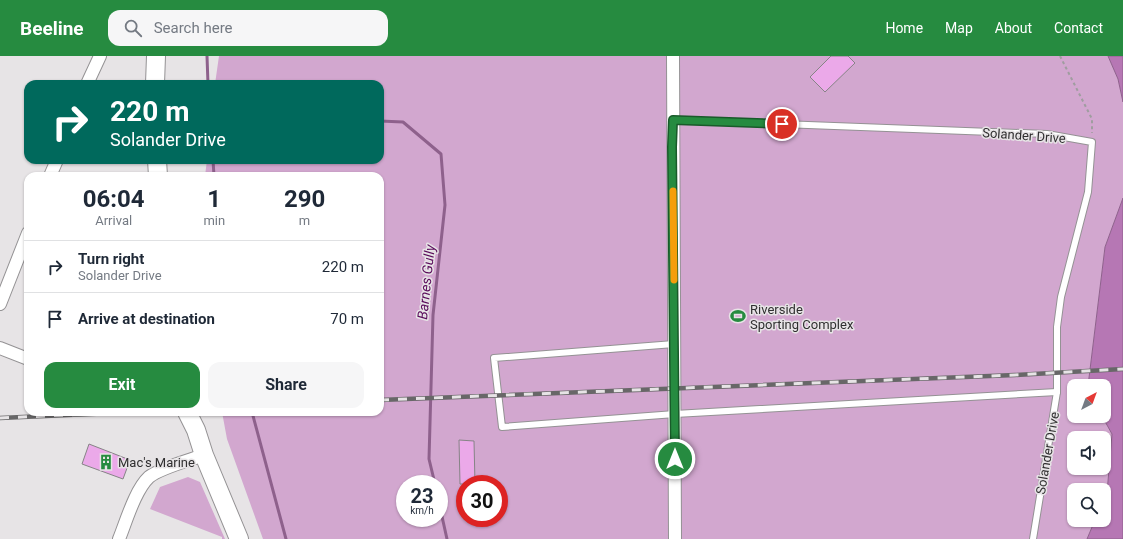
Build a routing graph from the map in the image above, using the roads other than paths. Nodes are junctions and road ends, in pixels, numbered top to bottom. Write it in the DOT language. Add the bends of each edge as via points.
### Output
graph roads {
  1 [pos="100,56"];
  2 [pos="156,56"];
  3 [pos="673,56"];
  4 [pos="89,80"];
  5 [pos="155,80"];
  6 [pos="673,120"];
  7 [pos="24,243"];
  8 [pos="0,304"];
  9 [pos="674,344"];
  10 [pos="0,348"];
  11 [pos="24,357"];
  12 [pos="1057,392"];
  13 [pos="675,414"];
  14 [pos="189,416"];
  15 [pos="198,416"];
  16 [pos="196,430"];
  17 [pos="204,455"];
  18 [pos="120,539"];
  19 [pos="239,539"];
  20 [pos="675,539"];
  21 [pos="1033,539"];
  1 -- 4 [label="street"];
  2 -- 5 [label="street"];
  3 -- 6 [label="street"];
  6 -- 9 [label="street"];
  6 -- 12 [label="lane, Solander Drive" via="1047,134 1092,142 1088,192 1061,297 1057,327"];
  7 -- 8 [label="street"];
  9 -- 13 [label="street"];
  9 -- 13 [label="lane" via="494,358 502,427"];
  10 -- 11 [label="street"];
  12 -- 13 [label="lane"];
  12 -- 21 [label="lane, Solander Drive"];
  13 -- 20 [label="street"];
  14 -- 16 [label="street"];
  15 -- 16 [label="street"];
  16 -- 17 [label="street"];
  17 -- 18 [label="street" via="150,477 139,491"];
  17 -- 19 [label="street"];
}
